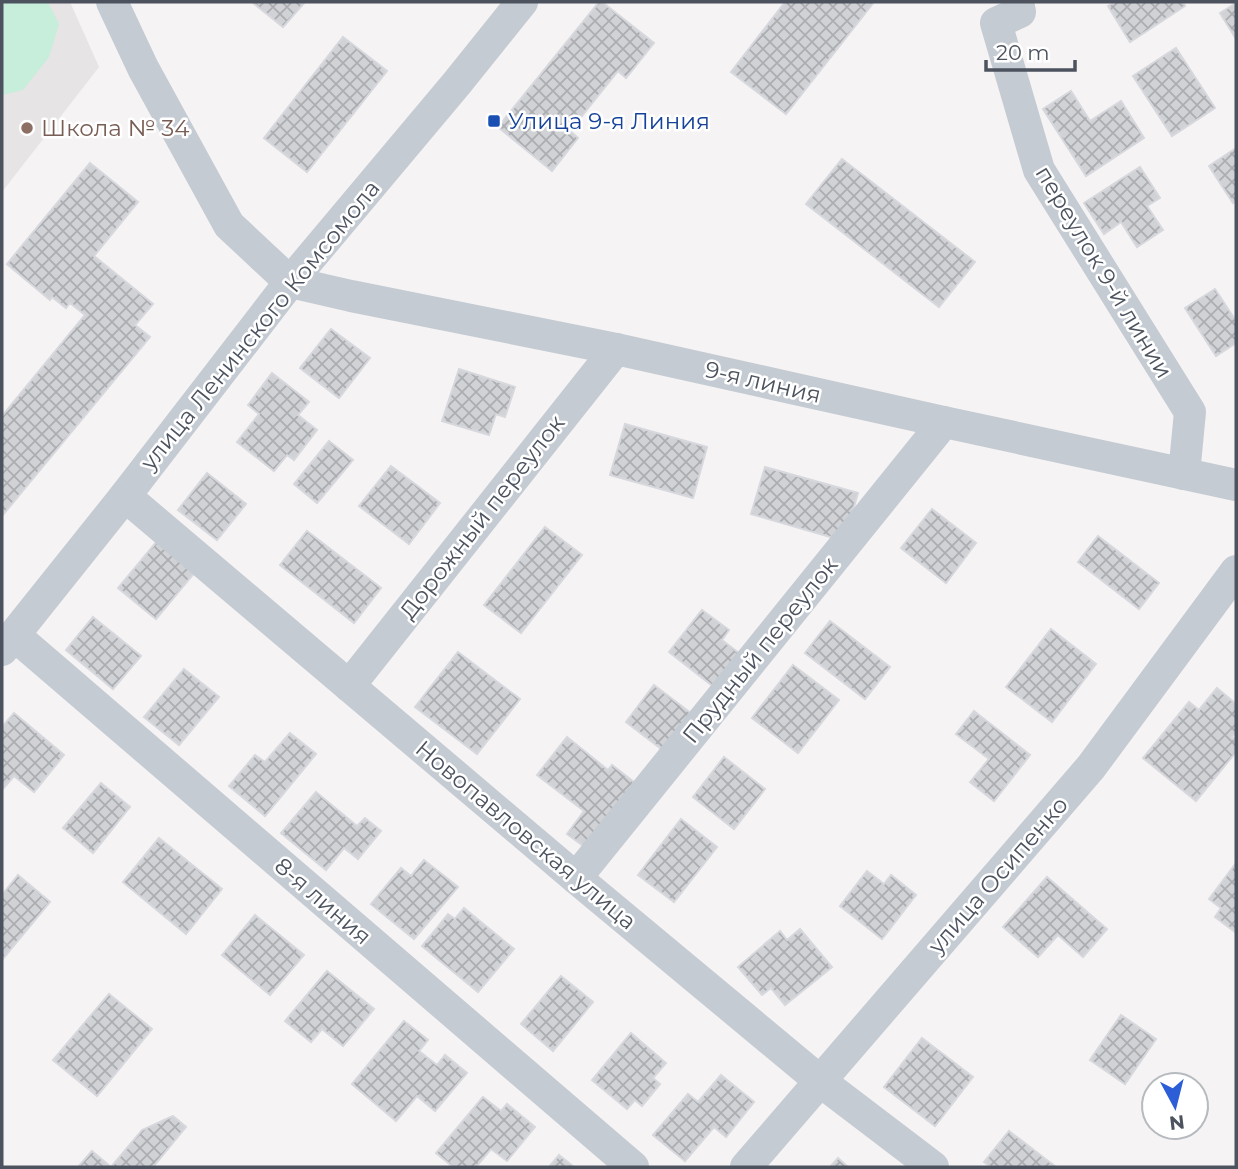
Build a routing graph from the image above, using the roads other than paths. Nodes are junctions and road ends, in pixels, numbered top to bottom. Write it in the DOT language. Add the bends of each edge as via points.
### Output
graph roads {
  1 [pos="112,2"];
  2 [pos="522,2"];
  3 [pos="1007,13"];
  4 [pos="290,282"];
  5 [pos="615,349"];
  6 [pos="944,422"];
  7 [pos="1184,474"];
  8 [pos="1236,485"];
  9 [pos="125,496"];
  10 [pos="1236,571"];
  11 [pos="8,643"];
  12 [pos="349,686"];
  13 [pos="576,878"];
  14 [pos="820,1081"];
  15 [pos="634,1167"];
  16 [pos="746,1167"];
  17 [pos="933,1167"];
  1 -- 4 [label="street" via="229,225"];
  2 -- 4 [label="street, улица Ленинского Комсомола"];
  3 -- 7 [label="street, переулок 9-й линии" via="1039,170 1190,412"];
  4 -- 5 [label="street, 9-я линия"];
  4 -- 9 [label="street, улица Ленинского Комсомола"];
  5 -- 6 [label="street, 9-я линия"];
  5 -- 12 [label="street, Дорожный переулок"];
  6 -- 7 [label="street, 9-я линия"];
  6 -- 13 [label="street, Прудный переулок"];
  7 -- 8 [label="street, 9-я линия"];
  9 -- 11 [label="street, улица Ленинского Комсомола"];
  9 -- 12 [label="street, Новопавловская улица"];
  10 -- 14 [label="street, улица Осипенко" via="1091,767"];
  11 -- 15 [label="street, 8-я линия"];
  12 -- 13 [label="street, Новопавловская улица"];
  13 -- 14 [label="street, Новопавловская улица"];
  14 -- 16 [label="street, улица Осипенко"];
  14 -- 17 [label="street, Новопавловская улица"];
}
